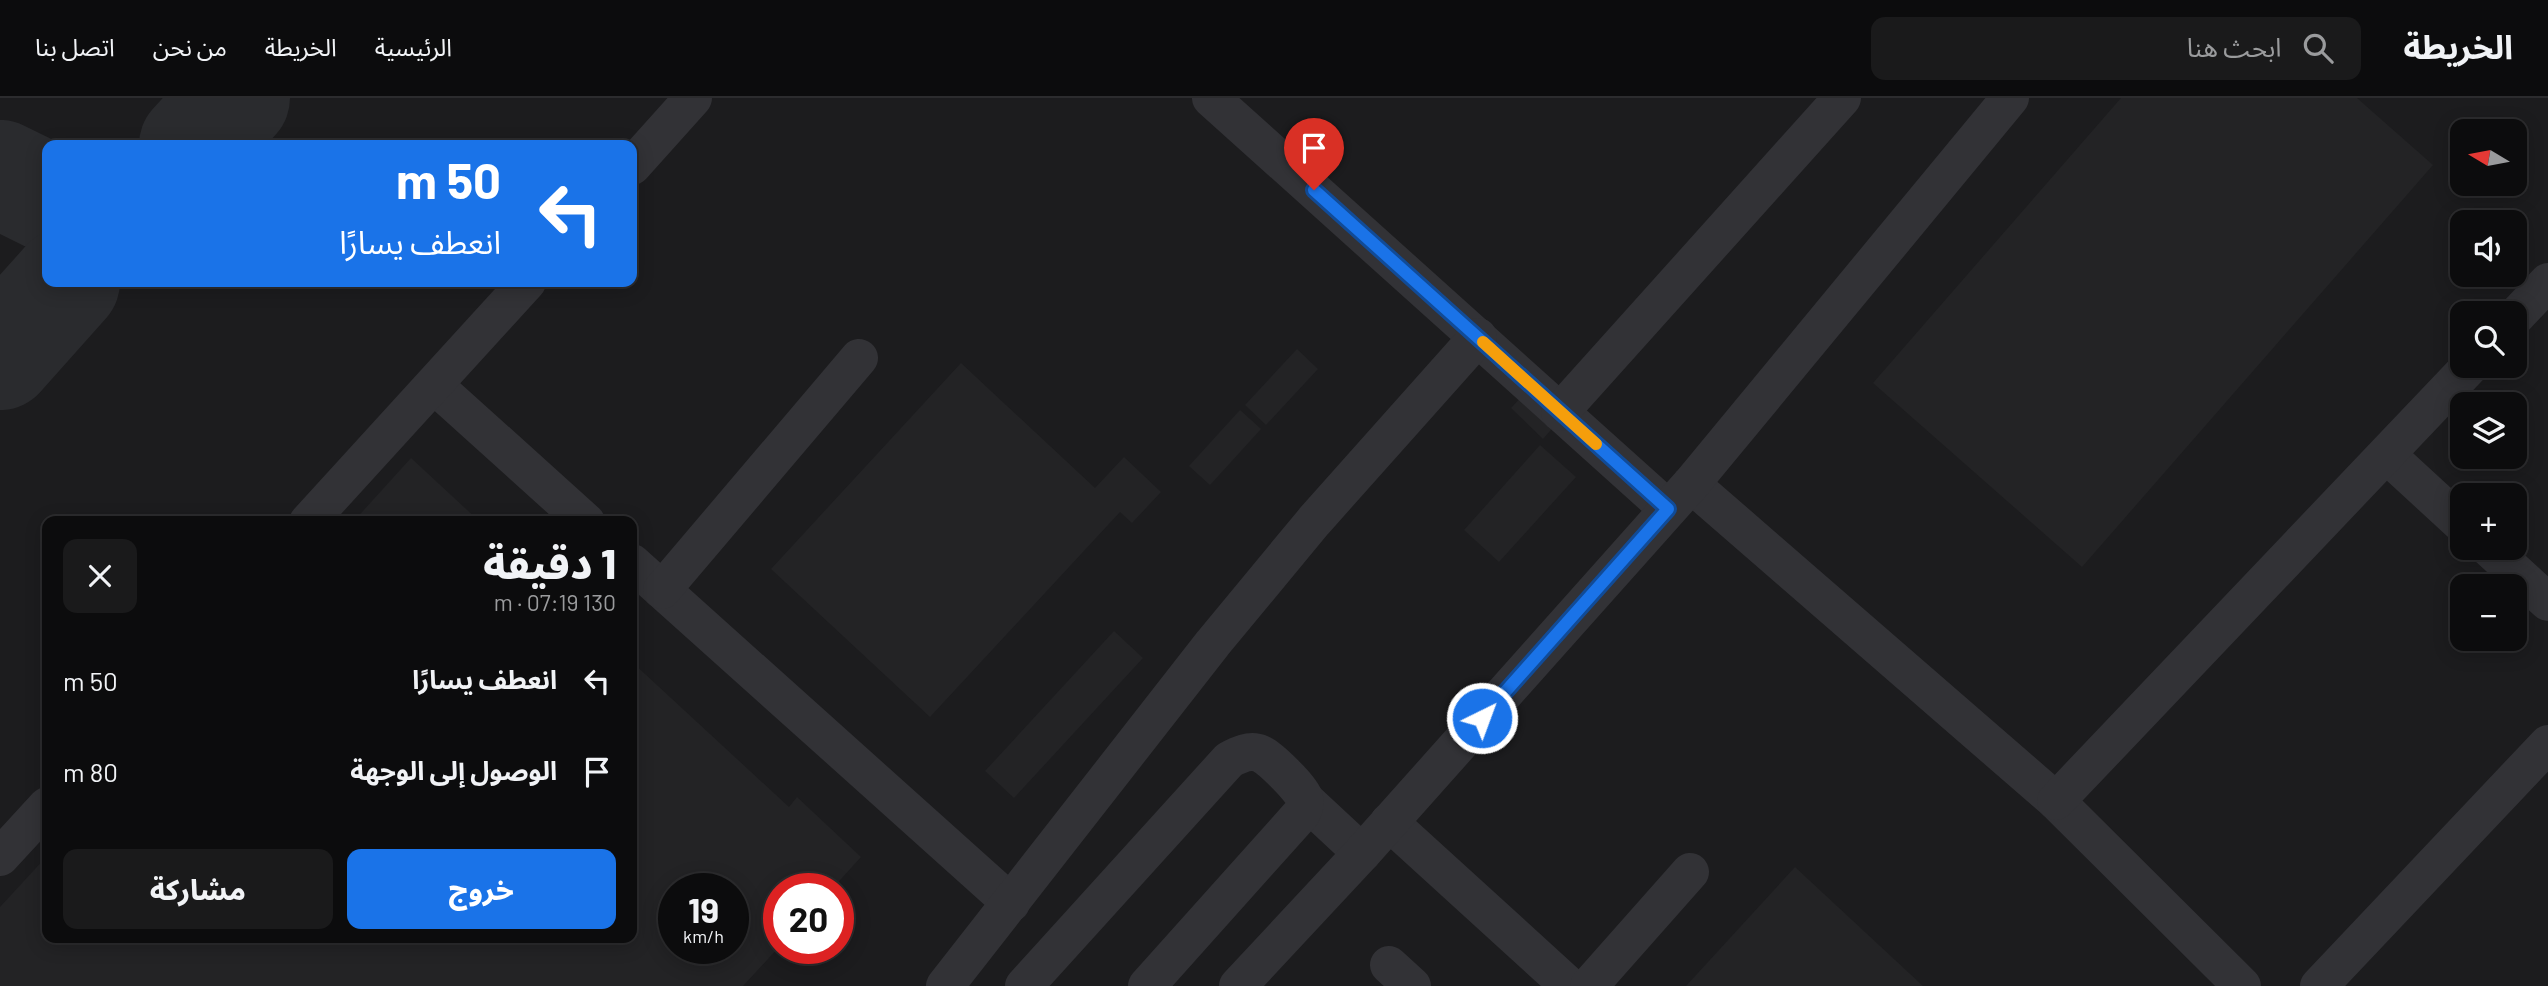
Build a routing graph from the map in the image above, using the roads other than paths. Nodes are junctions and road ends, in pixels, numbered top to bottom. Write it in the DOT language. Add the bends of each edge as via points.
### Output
graph roads {
  1 [pos="693,98"];
  2 [pos="1211,98"];
  3 [pos="1842,98"];
  4 [pos="2010,98"];
  5 [pos="637,160"];
  6 [pos="2548,282"];
  7 [pos="522,287"];
  8 [pos="2527,304"];
  9 [pos="1478,337"];
  10 [pos="859,358"];
  11 [pos="2459,378"];
  12 [pos="434,385"];
  13 [pos="1560,412"];
  14 [pos="2387,455"];
  15 [pos="1680,496"];
  16 [pos="2450,513"];
  17 [pos="314,516"];
  18 [pos="579,516"];
  19 [pos="2502,560"];
  20 [pos="637,567"];
  21 [pos="662,590"];
  22 [pos="2548,602"];
  23 [pos="2548,744"];
  24 [pos="1305,800"];
  25 [pos="2056,801"];
  26 [pos="42,811"];
  27 [pos="1389,822"];
  28 [pos="1362,852"];
  29 [pos="0,857"];
  30 [pos="1690,872"];
  31 [pos="1011,903"];
  32 [pos="945,986"];
  33 [pos="1024,986"];
  34 [pos="1147,986"];
  35 [pos="1238,986"];
  36 [pos="1569,986"];
  37 [pos="1589,986"];
  38 [pos="2242,986"];
  39 [pos="2319,986"];
  1 -- 5 [label="lane"];
  2 -- 9 [label="lane"];
  3 -- 13 [label="lane"];
  4 -- 15 [label="lane"];
  6 -- 8 [label="lane"];
  7 -- 12 [label="lane"];
  9 -- 13 [label="lane"];
  9 -- 31 [label="lane" via="1289,552"];
  10 -- 21 [label="lane"];
  11 -- 14 [label="lane"];
  12 -- 17 [label="lane"];
  12 -- 18 [label="lane"];
  13 -- 15 [label="lane"];
  14 -- 16 [label="lane"];
  14 -- 25 [label="lane"];
  15 -- 25 [label="lane"];
  15 -- 27 [label="lane"];
  19 -- 22 [label="lane"];
  20 -- 21 [label="lane"];
  21 -- 31 [label="lane"];
  23 -- 39 [label="lane"];
  24 -- 28 [label="lane"];
  24 -- 33 [label="lane" via="1260,753 1229,760"];
  24 -- 34 [label="lane" via="1301,814"];
  25 -- 38 [label="lane"];
  26 -- 29 [label="lane"];
  27 -- 28 [label="lane"];
  27 -- 36 [label="lane"];
  28 -- 35 [label="lane"];
  30 -- 37 [label="lane"];
  31 -- 32 [label="lane"];
}
